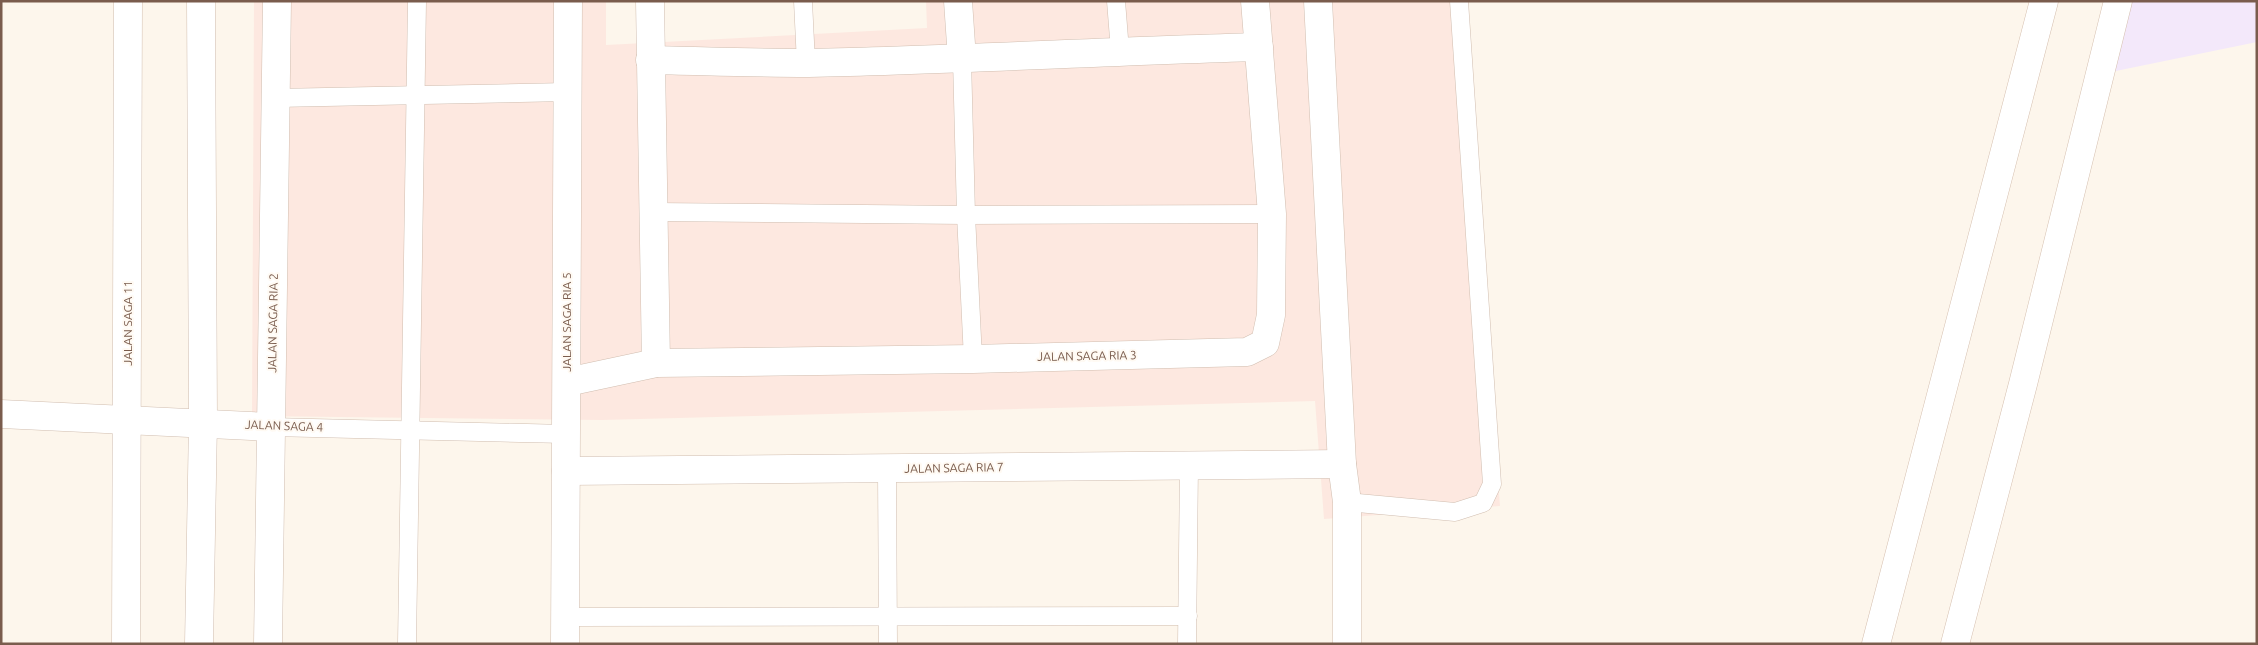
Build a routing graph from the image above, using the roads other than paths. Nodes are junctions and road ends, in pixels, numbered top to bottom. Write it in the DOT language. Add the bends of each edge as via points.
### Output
graph roads {
  1 [pos="128,1"];
  2 [pos="202,1"];
  3 [pos="277,1"];
  4 [pos="417,1"];
  5 [pos="568,1"];
  6 [pos="650,1"];
  7 [pos="803,1"];
  8 [pos="958,1"];
  9 [pos="1116,1"];
  10 [pos="1255,1"];
  11 [pos="1318,1"];
  12 [pos="1459,1"];
  13 [pos="2044,1"];
  14 [pos="2118,1"];
  15 [pos="1259,47"];
  16 [pos="1120,51"];
  17 [pos="962,59"];
  18 [pos="650,60"];
  19 [pos="806,63"];
  20 [pos="567,92"];
  21 [pos="416,96"];
  22 [pos="276,98"];
  23 [pos="654,212"];
  24 [pos="1272,214"];
  25 [pos="966,216"];
  26 [pos="973,359"];
  27 [pos="656,363"];
  28 [pos="567,382"];
  29 [pos="1,414"];
  30 [pos="128,421"];
  31 [pos="203,422"];
  32 [pos="271,427"];
  33 [pos="412,430"];
  34 [pos="566,434"];
  35 [pos="1342,464"];
  36 [pos="1189,465"];
  37 [pos="887,469"];
  38 [pos="566,471"];
  39 [pos="1347,502"];
  40 [pos="889,615"];
  41 [pos="1188,616"];
  42 [pos="565,617"];
  43 [pos="126,644"];
  44 [pos="199,644"];
  45 [pos="268,644"];
  46 [pos="408,644"];
  47 [pos="565,644"];
  48 [pos="888,644"];
  49 [pos="1188,644"];
  50 [pos="1347,644"];
  51 [pos="1876,644"];
  52 [pos="1955,644"];
  1 -- 30 [label="street, JALAN SAGA 11"];
  2 -- 31 [label="street"];
  3 -- 22 [label="street, JALAN SAGA RIA 2"];
  4 -- 21 [label="lane"];
  5 -- 20 [label="street, JALAN SAGA RIA 5"];
  6 -- 18 [label="street"];
  7 -- 19 [label="lane"];
  8 -- 17 [label="street"];
  9 -- 16 [label="lane"];
  10 -- 15 [label="street, JALAN SAGA RIA 3"];
  11 -- 35 [label="street"];
  12 -- 39 [label="lane" via="1492,484 1483,503 1455,512"];
  13 -- 51 [label="street"];
  14 -- 52 [label="street"];
  15 -- 16 [label="street"];
  15 -- 24 [label="street, JALAN SAGA RIA 3"];
  16 -- 17 [label="street"];
  17 -- 19 [label="street"];
  17 -- 25 [label="lane"];
  18 -- 19 [label="street"];
  18 -- 23 [label="street"];
  20 -- 21 [label="lane"];
  20 -- 28 [label="street, JALAN SAGA RIA 5"];
  21 -- 22 [label="lane"];
  21 -- 33 [label="lane"];
  22 -- 32 [label="street, JALAN SAGA RIA 2"];
  23 -- 25 [label="lane"];
  23 -- 27 [label="street"];
  24 -- 25 [label="lane"];
  24 -- 26 [label="street, JALAN SAGA RIA 3" via="1271,315 1265,343 1246,352"];
  25 -- 26 [label="lane"];
  26 -- 27 [label="street, JALAN SAGA RIA 3"];
  27 -- 28 [label="street, JALAN SAGA RIA 3"];
  28 -- 34 [label="street, JALAN SAGA RIA 5"];
  29 -- 30 [label="street, JALAN SAGA 4"];
  30 -- 31 [label="street, JALAN SAGA 4"];
  30 -- 43 [label="street, JALAN SAGA 11"];
  31 -- 32 [label="street, JALAN SAGA 4"];
  31 -- 44 [label="street"];
  32 -- 33 [label="lane, JALAN SAGA 4"];
  32 -- 45 [label="street, JALAN SAGA RIA 2"];
  33 -- 34 [label="lane, JALAN SAGA 4"];
  33 -- 46 [label="lane"];
  34 -- 38 [label="street, JALAN SAGA RIA 5"];
  35 -- 36 [label="street, JALAN SAGA RIA 7"];
  35 -- 39 [label="street"];
  36 -- 37 [label="street, JALAN SAGA RIA 7"];
  36 -- 41 [label="lane"];
  37 -- 38 [label="street, JALAN SAGA RIA 7"];
  37 -- 40 [label="lane"];
  38 -- 42 [label="street, JALAN SAGA RIA 5"];
  39 -- 50 [label="street"];
  40 -- 41 [label="lane"];
  40 -- 42 [label="lane"];
  40 -- 48 [label="lane"];
  41 -- 49 [label="lane"];
  42 -- 47 [label="street, JALAN SAGA RIA 5"];
}
